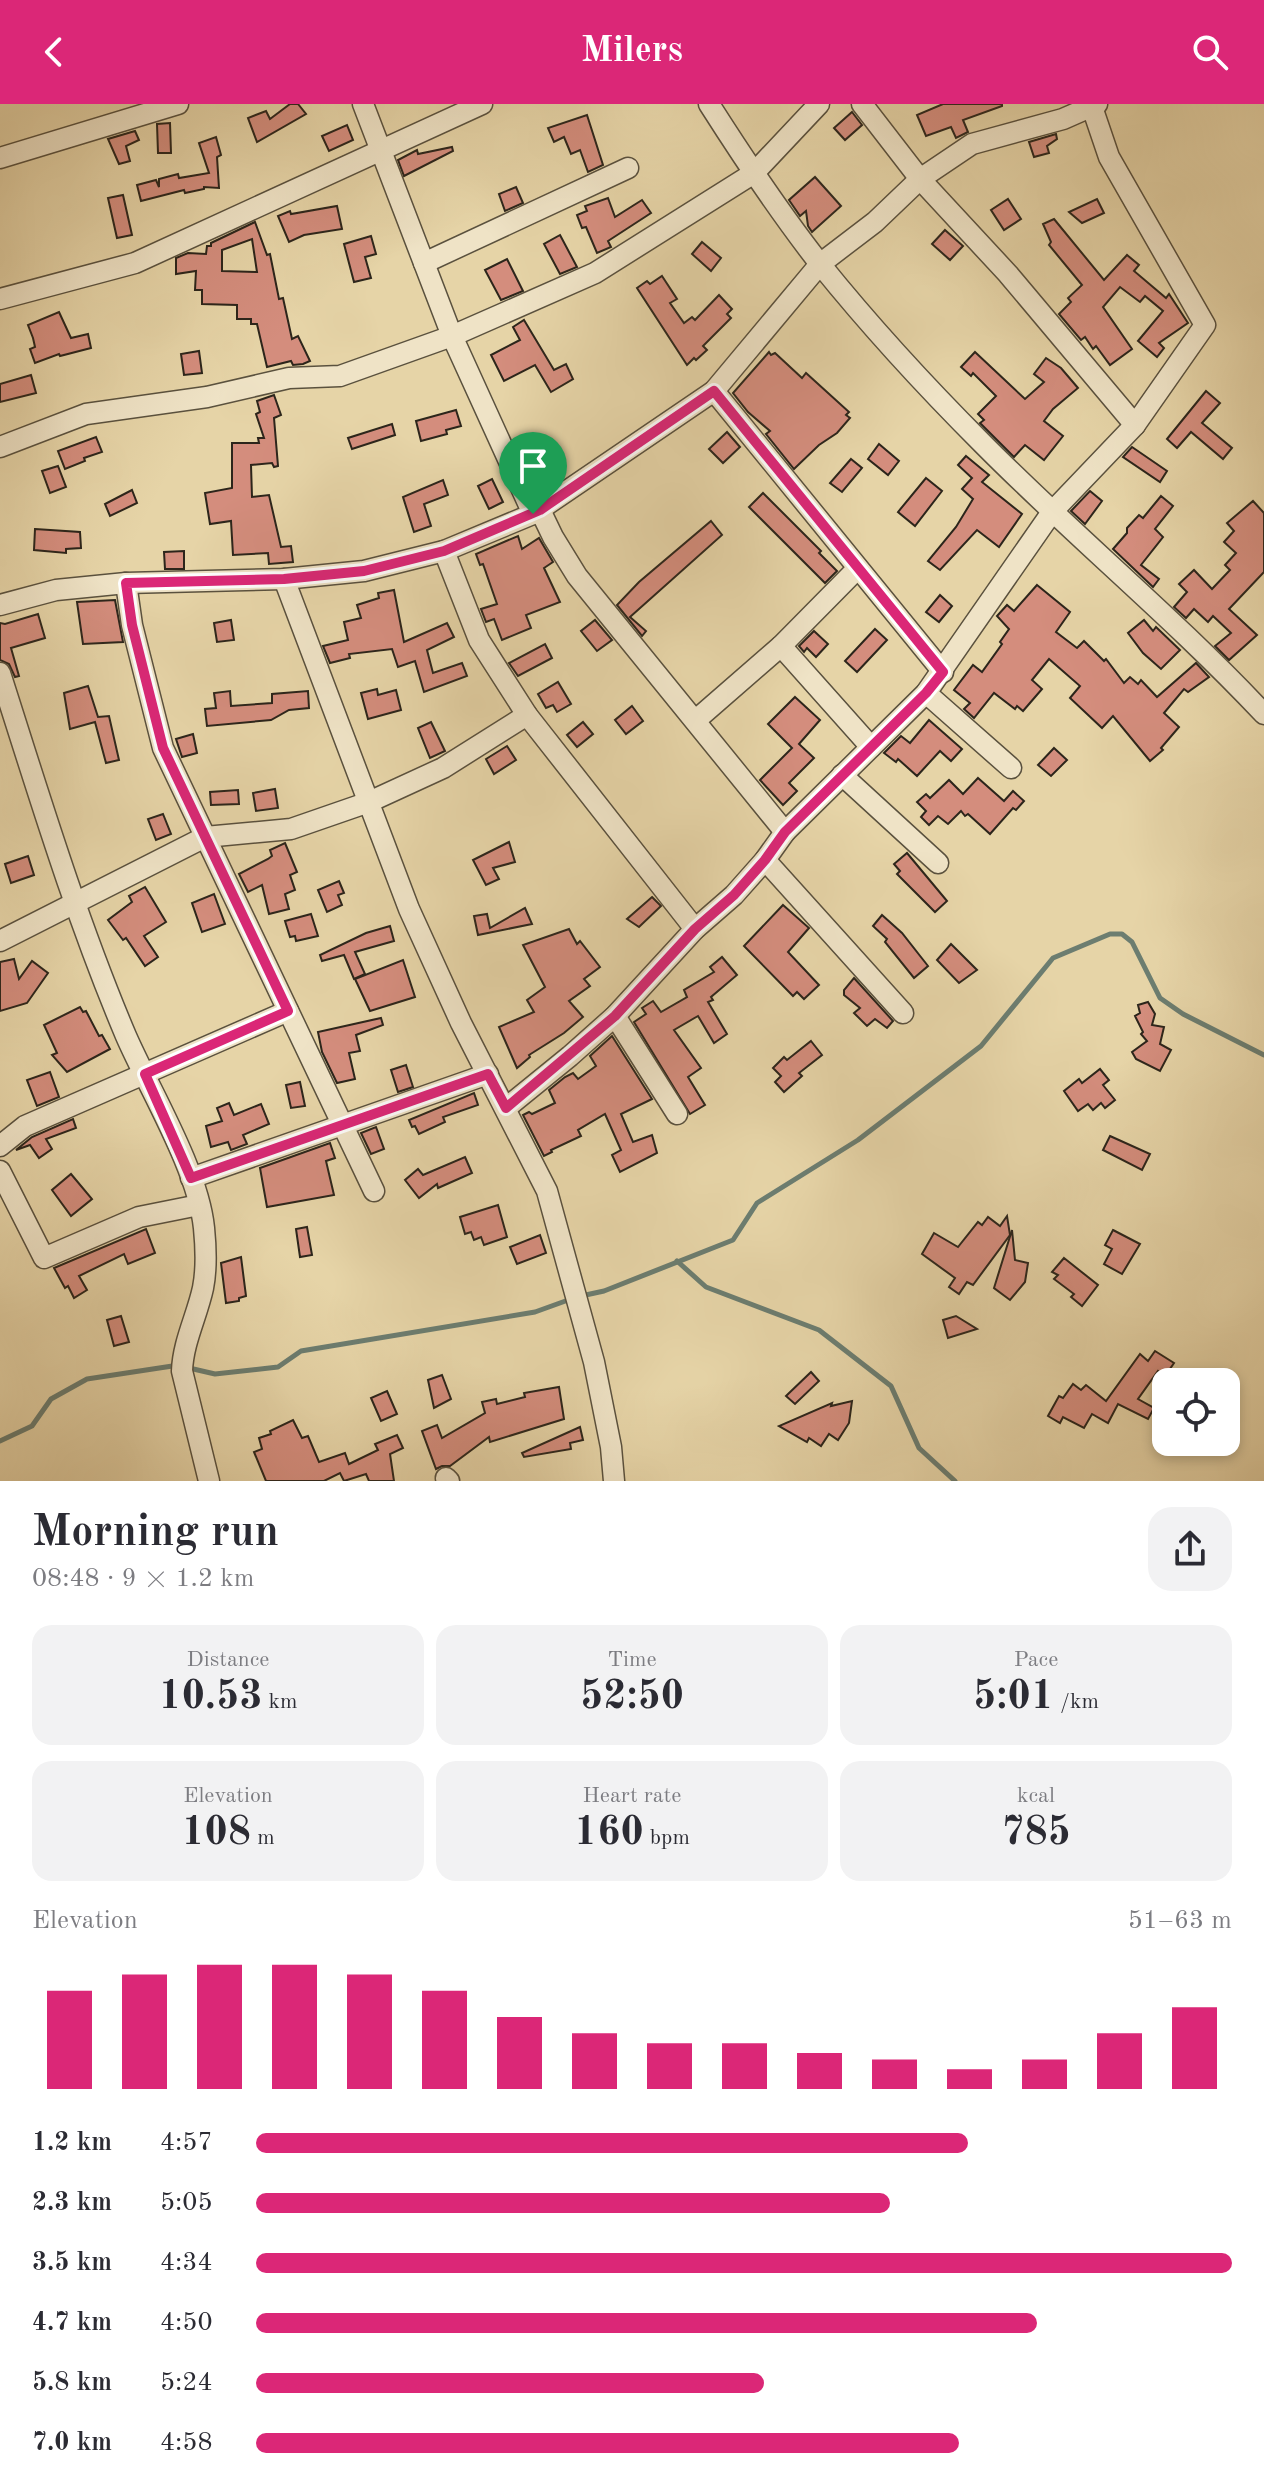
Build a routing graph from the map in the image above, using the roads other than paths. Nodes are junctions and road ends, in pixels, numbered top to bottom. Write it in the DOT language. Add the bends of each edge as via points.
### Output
graph roads {
  1 [pos="178,104"];
  2 [pos="363,104"];
  3 [pos="482,104"];
  4 [pos="709,104"];
  5 [pos="819,104"];
  6 [pos="862,104"];
  7 [pos="1094,105"];
  8 [pos="124,111"];
  9 [pos="383,150"];
  10 [pos="0,158"];
  11 [pos="628,168"];
  12 [pos="754,173"];
  13 [pos="920,179"];
  14 [pos="424,263"];
  15 [pos="820,264"];
  16 [pos="0,299"];
  17 [pos="452,336"];
  18 [pos="714,391"];
  19 [pos="1135,425"];
  20 [pos="0,447"];
  21 [pos="537,512"];
  22 [pos="1052,512"];
  23 [pos="444,551"];
  24 [pos="857,569"];
  25 [pos="284,579"];
  26 [pos="126,583"];
  27 [pos="0,605"];
  28 [pos="781,646"];
  29 [pos="943,672"];
  30 [pos="0,673"];
  31 [pos="926,693"];
  32 [pos="1264,714"];
  33 [pos="527,715"];
  34 [pos="696,720"];
  35 [pos="871,747"];
  36 [pos="1011,768"];
  37 [pos="842,775"];
  38 [pos="369,802"];
  39 [pos="785,832"];
  40 [pos="205,837"];
  41 [pos="765,860"];
  42 [pos="938,863"];
  43 [pos="74,904"];
  44 [pos="695,929"];
  45 [pos="0,941"];
  46 [pos="288,1011"];
  47 [pos="903,1013"];
  48 [pos="615,1016"];
  49 [pos="145,1074"];
  50 [pos="488,1074"];
  51 [pos="506,1108"];
  52 [pos="677,1114"];
  53 [pos="341,1123"];
  54 [pos="0,1146"];
  55 [pos="0,1171"];
  56 [pos="191,1178"];
  57 [pos="374,1191"];
  58 [pos="199,1205"];
  59 [pos="209,1481"];
  60 [pos="614,1481"];
  1 -- 8 [label="street"];
  2 -- 9 [label="street"];
  3 -- 9 [label="street"];
  4 -- 12 [label="street"];
  5 -- 12 [label="street"];
  6 -- 13 [label="street"];
  7 -- 13 [label="street" via="972,144"];
  7 -- 19 [label="street" via="1109,157 1205,325"];
  8 -- 10 [label="street"];
  9 -- 14 [label="street"];
  9 -- 16 [label="street" via="135,263"];
  11 -- 14 [label="street"];
  12 -- 15 [label="street"];
  12 -- 17 [label="street" via="595,273"];
  13 -- 15 [label="street"];
  13 -- 19 [label="street"];
  14 -- 17 [label="street"];
  15 -- 18 [label="street"];
  15 -- 22 [label="street"];
  17 -- 20 [label="street" via="340,376 289,378 207,397 86,414"];
  17 -- 21 [label="street"];
  18 -- 21 [label="street"];
  18 -- 24 [label="street"];
  19 -- 22 [label="street"];
  21 -- 23 [label="street"];
  21 -- 34 [label="street" via="577,576"];
  22 -- 29 [label="street"];
  22 -- 32 [label="street" via="1156,604"];
  23 -- 25 [label="street" via="364,571"];
  23 -- 33 [label="street" via="479,640"];
  24 -- 28 [label="street"];
  24 -- 29 [label="street"];
  25 -- 26 [label="street"];
  25 -- 38 [label="street"];
  26 -- 27 [label="street" via="56,590"];
  26 -- 40 [label="street" via="163,748"];
  28 -- 34 [label="street"];
  28 -- 35 [label="street"];
  29 -- 31 [label="street"];
  30 -- 43 [label="street"];
  31 -- 35 [label="street"];
  31 -- 36 [label="street"];
  33 -- 38 [label="street" via="443,768"];
  33 -- 44 [label="street"];
  34 -- 39 [label="street"];
  35 -- 37 [label="street"];
  37 -- 39 [label="street"];
  37 -- 42 [label="street"];
  38 -- 40 [label="street" via="291,829"];
  38 -- 50 [label="street" via="409,909"];
  39 -- 41 [label="street"];
  40 -- 43 [label="street"];
  40 -- 46 [label="street"];
  41 -- 44 [label="street"];
  41 -- 47 [label="street"];
  43 -- 45 [label="street"];
  43 -- 49 [label="street"];
  44 -- 48 [label="street"];
  46 -- 49 [label="street"];
  46 -- 53 [label="street"];
  48 -- 51 [label="street"];
  48 -- 52 [label="street"];
  49 -- 54 [label="street" via="25,1126"];
  49 -- 56 [label="street"];
  50 -- 51 [label="street"];
  50 -- 53 [label="street"];
  51 -- 60 [label="street" via="547,1191 594,1362"];
  53 -- 56 [label="street"];
  53 -- 57 [label="street"];
  55 -- 58 [label="street" via="44,1258 139,1217"];
  56 -- 58 [label="street"];
  58 -- 59 [label="street" via="206,1262 182,1364"];
}
